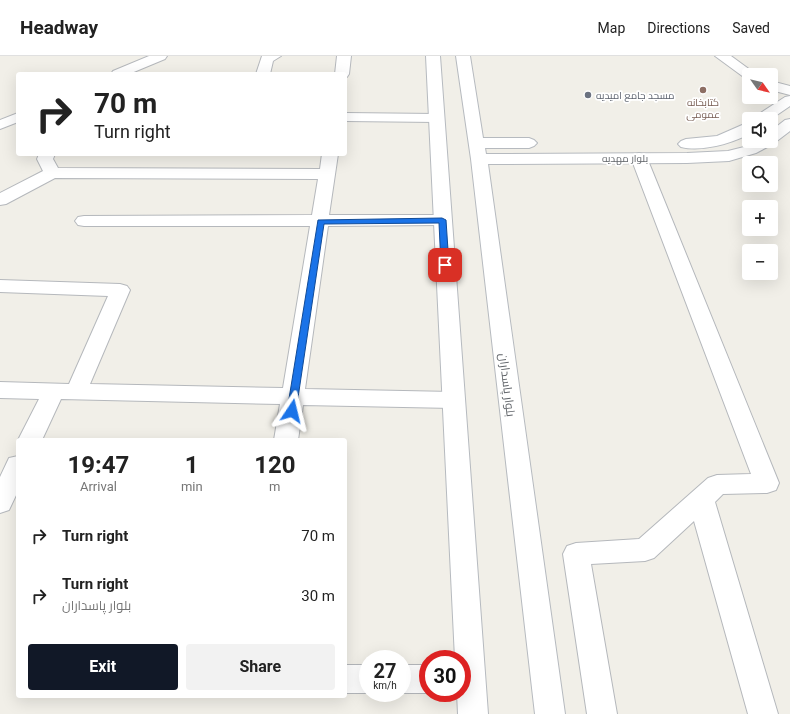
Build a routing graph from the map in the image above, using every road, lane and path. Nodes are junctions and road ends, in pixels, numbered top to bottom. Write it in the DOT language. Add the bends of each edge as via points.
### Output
graph roads {
  1 [pos="160,56"];
  2 [pos="274,56"];
  3 [pos="344,56"];
  4 [pos="425,56"];
  5 [pos="433,56"];
  6 [pos="463,56"];
  7 [pos="722,56"];
  8 [pos="124,59"];
  9 [pos="138,66"];
  10 [pos="742,70"];
  11 [pos="123,72"];
  12 [pos="263,72"];
  13 [pos="342,72"];
  14 [pos="778,90"];
  15 [pos="790,98"];
  16 [pos="771,112"];
  17 [pos="347,117"];
  18 [pos="16,118"];
  19 [pos="436,118"];
  20 [pos="790,123"];
  21 [pos="0,125"];
  22 [pos="742,131"];
  23 [pos="778,132"];
  24 [pos="547,143"];
  25 [pos="603,144"];
  26 [pos="754,148"];
  27 [pos="477,151"];
  28 [pos="47,156"];
  29 [pos="330,156"];
  30 [pos="639,158"];
  31 [pos="52,173"];
  32 [pos="328,174"];
  33 [pos="0,200"];
  34 [pos="442,220"];
  35 [pos="84,221"];
  36 [pos="320,222"];
  37 [pos="0,286"];
  38 [pos="0,390"];
  39 [pos="53,392"];
  40 [pos="76,392"];
  41 [pos="294,396"];
  42 [pos="453,400"];
  43 [pos="31,438"];
  44 [pos="286,438"];
  45 [pos="16,469"];
  46 [pos="701,499"];
  47 [pos="0,503"];
  48 [pos="465,650"];
  49 [pos="347,679"];
  50 [pos="359,679"];
  51 [pos="471,702"];
  52 [pos="473,714"];
  53 [pos="550,714"];
  54 [pos="602,714"];
  55 [pos="763,714"];
  1 -- 9 [label="street"];
  2 -- 12 [label="street" via="267,59"];
  3 -- 13 [label="street"];
  4 -- 5 [label="street"];
  5 -- 19 [label="street"];
  6 -- 27 [label="street, بلوار پاسداران"];
  7 -- 10 [label="street"];
  8 -- 9 [label="street"];
  9 -- 11 [label="street"];
  14 -- 15 [label="street"];
  15 -- 16 [label="street"];
  17 -- 19 [label="street"];
  18 -- 21 [label="street"];
  19 -- 34 [label="street"];
  20 -- 23 [label="street"];
  22 -- 25 [label="street, بلوار مهدیه" via="728,139 708,143"];
  24 -- 27 [label="street"];
  26 -- 30 [label="street, بلوار مهدیه" via="729,156"];
  27 -- 30 [label="street, بلوار مهدیه"];
  27 -- 53 [label="street, بلوار پاسداران"];
  28 -- 31 [label="street" via="45,159"];
  29 -- 32 [label="street"];
  30 -- 46 [label="street" via="767,483 717,484"];
  31 -- 32 [label="street" via="236,167"];
  31 -- 33 [label="street"];
  32 -- 36 [label="street"];
  34 -- 36 [label="street"];
  34 -- 42 [label="street"];
  35 -- 36 [label="street"];
  36 -- 41 [label="street"];
  37 -- 40 [label="street" via="120,290"];
  38 -- 39 [label="street"];
  39 -- 40 [label="street"];
  39 -- 43 [label="street"];
  40 -- 41 [label="street"];
  41 -- 42 [label="street"];
  41 -- 44 [label="street"];
  42 -- 48 [label="street"];
  45 -- 47 [label="street"];
  46 -- 54 [label="street" via="645,550 576,554"];
  46 -- 55 [label="street"];
  49 -- 50 [label="street"];
  51 -- 52 [label="street"];
}
